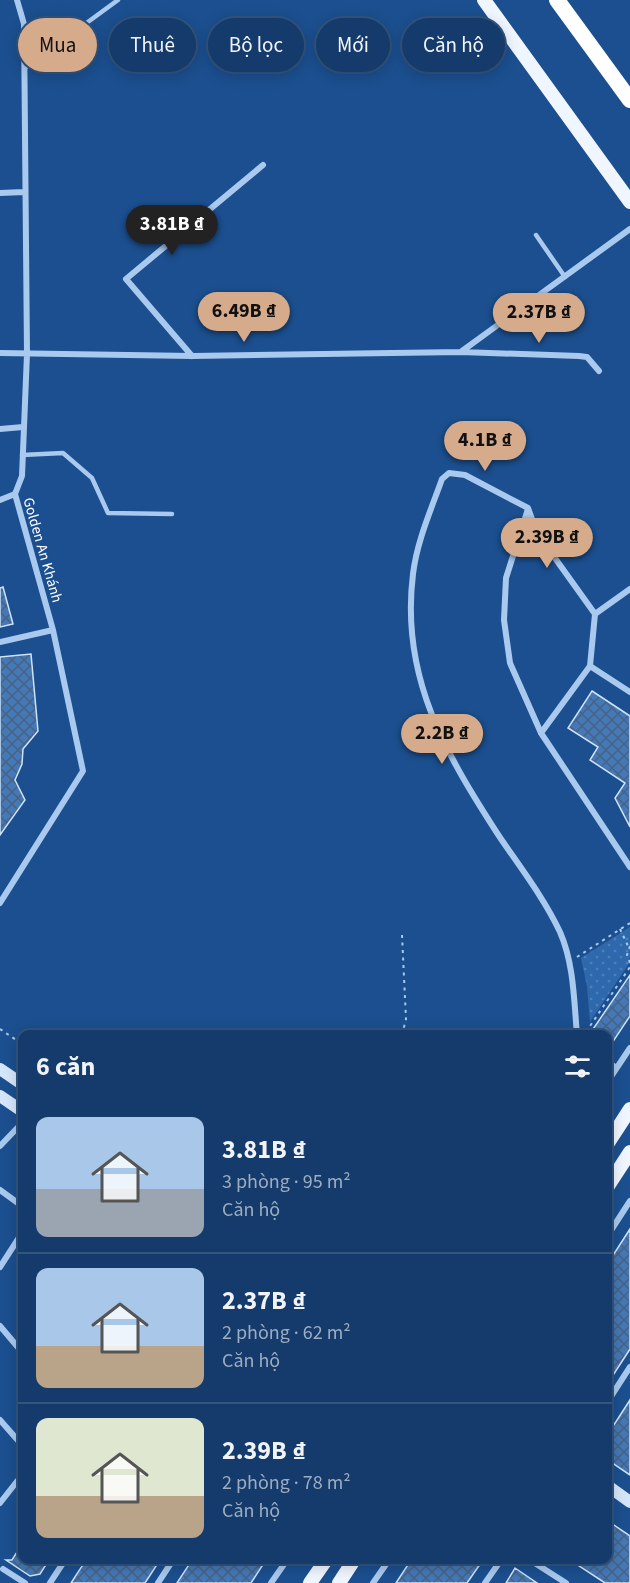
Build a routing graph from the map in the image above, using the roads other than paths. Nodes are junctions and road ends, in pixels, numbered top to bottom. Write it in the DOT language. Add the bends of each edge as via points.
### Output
graph roads {
  1 [pos="17,0"];
  2 [pos="118,0"];
  3 [pos="484,0"];
  4 [pos="557,0"];
  5 [pos="22,18"];
  6 [pos="93,18"];
  7 [pos="25,72"];
  8 [pos="630,100"];
  9 [pos="263,165"];
  10 [pos="24,192"];
  11 [pos="0,193"];
  12 [pos="630,202"];
  13 [pos="630,229"];
  14 [pos="536,235"];
  15 [pos="566,278"];
  16 [pos="461,352"];
  17 [pos="0,353"];
  18 [pos="27,354"];
  19 [pos="192,356"];
  20 [pos="599,371"];
  21 [pos="23,428"];
  22 [pos="0,429"];
  23 [pos="22,454"];
  24 [pos="15,494"];
  25 [pos="0,500"];
  26 [pos="528,508"];
  27 [pos="172,514"];
  28 [pos="630,589"];
  29 [pos="595,614"];
  30 [pos="53,630"];
  31 [pos="0,642"];
  32 [pos="590,666"];
  33 [pos="630,692"];
  34 [pos="541,733"];
  35 [pos="630,867"];
  36 [pos="0,903"];
  37 [pos="577,1030"];
  38 [pos="630,1048"];
  39 [pos="612,1065"];
  40 [pos="616,1068"];
  41 [pos="0,1069"];
  42 [pos="612,1074"];
  43 [pos="18,1081"];
  44 [pos="0,1096"];
  45 [pos="18,1108"];
  46 [pos="630,1109"];
  47 [pos="18,1127"];
  48 [pos="612,1137"];
  49 [pos="0,1146"];
  50 [pos="630,1152"];
  51 [pos="612,1180"];
  52 [pos="0,1190"];
  53 [pos="630,1201"];
  54 [pos="18,1203"];
  55 [pos="612,1229"];
  56 [pos="18,1239"];
  57 [pos="0,1267"];
  58 [pos="0,1326"];
  59 [pos="18,1347"];
  60 [pos="630,1367"];
  61 [pos="612,1395"];
  62 [pos="0,1420"];
  63 [pos="18,1440"];
  64 [pos="18,1480"];
  65 [pos="612,1489"];
  66 [pos="630,1502"];
  67 [pos="0,1503"];
  68 [pos="62,1564"];
  69 [pos="170,1564"];
  70 [pos="284,1564"];
  71 [pos="323,1564"];
  72 [pos="351,1564"];
  73 [pos="386,1564"];
  74 [pos="498,1564"];
  75 [pos="536,1564"];
  76 [pos="3,1569"];
  77 [pos="25,1583"];
  78 [pos="50,1583"];
  79 [pos="158,1583"];
  80 [pos="271,1583"];
  81 [pos="310,1583"];
  82 [pos="339,1583"];
  83 [pos="373,1583"];
  84 [pos="485,1583"];
  85 [pos="566,1583"];
  1 -- 5 [label="street, Golden An Khánh"];
  2 -- 6 [label="lane"];
  3 -- 12 [label="main road"];
  4 -- 8 [label="highway"];
  7 -- 10 [label="street, Golden An Khánh"];
  9 -- 19 [label="street" via="126,279"];
  10 -- 11 [label="street"];
  10 -- 18 [label="street, Golden An Khánh"];
  13 -- 15 [label="street"];
  14 -- 15 [label="lane"];
  15 -- 16 [label="street"];
  16 -- 19 [label="street"];
  16 -- 20 [label="street" via="587,357"];
  17 -- 18 [label="street"];
  18 -- 19 [label="street"];
  18 -- 21 [label="street, Golden An Khánh"];
  21 -- 22 [label="street"];
  21 -- 23 [label="street, Golden An Khánh"];
  23 -- 24 [label="street, Golden An Khánh" via="22,476"];
  23 -- 27 [label="lane" via="63,453 92,478 108,513"];
  24 -- 25 [label="street"];
  24 -- 30 [label="street, Golden An Khánh"];
  26 -- 29 [label="street" via="537,533"];
  26 -- 34 [label="street" via="508,570 504,620 510,663"];
  26 -- 37 [label="street" via="465,475 449,473 442,479 413,574 412,624 418,678 443,741 462,778 560,932 569,962"];
  28 -- 29 [label="street"];
  29 -- 32 [label="street"];
  30 -- 31 [label="street"];
  30 -- 36 [label="street, Golden An Khánh" via="83,771"];
  32 -- 33 [label="street"];
  32 -- 34 [label="street"];
  34 -- 35 [label="street"];
  38 -- 40 [label="street"];
  39 -- 40 [label="street"];
  40 -- 42 [label="street"];
  41 -- 43 [label="street"];
  44 -- 45 [label="street"];
  46 -- 48 [label="main road"];
  47 -- 49 [label="street"];
  50 -- 51 [label="main road"];
  52 -- 54 [label="street"];
  53 -- 55 [label="street"];
  56 -- 57 [label="street"];
  58 -- 59 [label="street"];
  60 -- 61 [label="street"];
  62 -- 63 [label="street"];
  64 -- 67 [label="street"];
  65 -- 66 [label="street"];
  68 -- 78 [label="street"];
  69 -- 79 [label="street"];
  70 -- 80 [label="street"];
  71 -- 81 [label="main road"];
  72 -- 82 [label="main road"];
  73 -- 83 [label="street"];
  74 -- 84 [label="street"];
  75 -- 85 [label="street"];
  76 -- 77 [label="street"];
}
